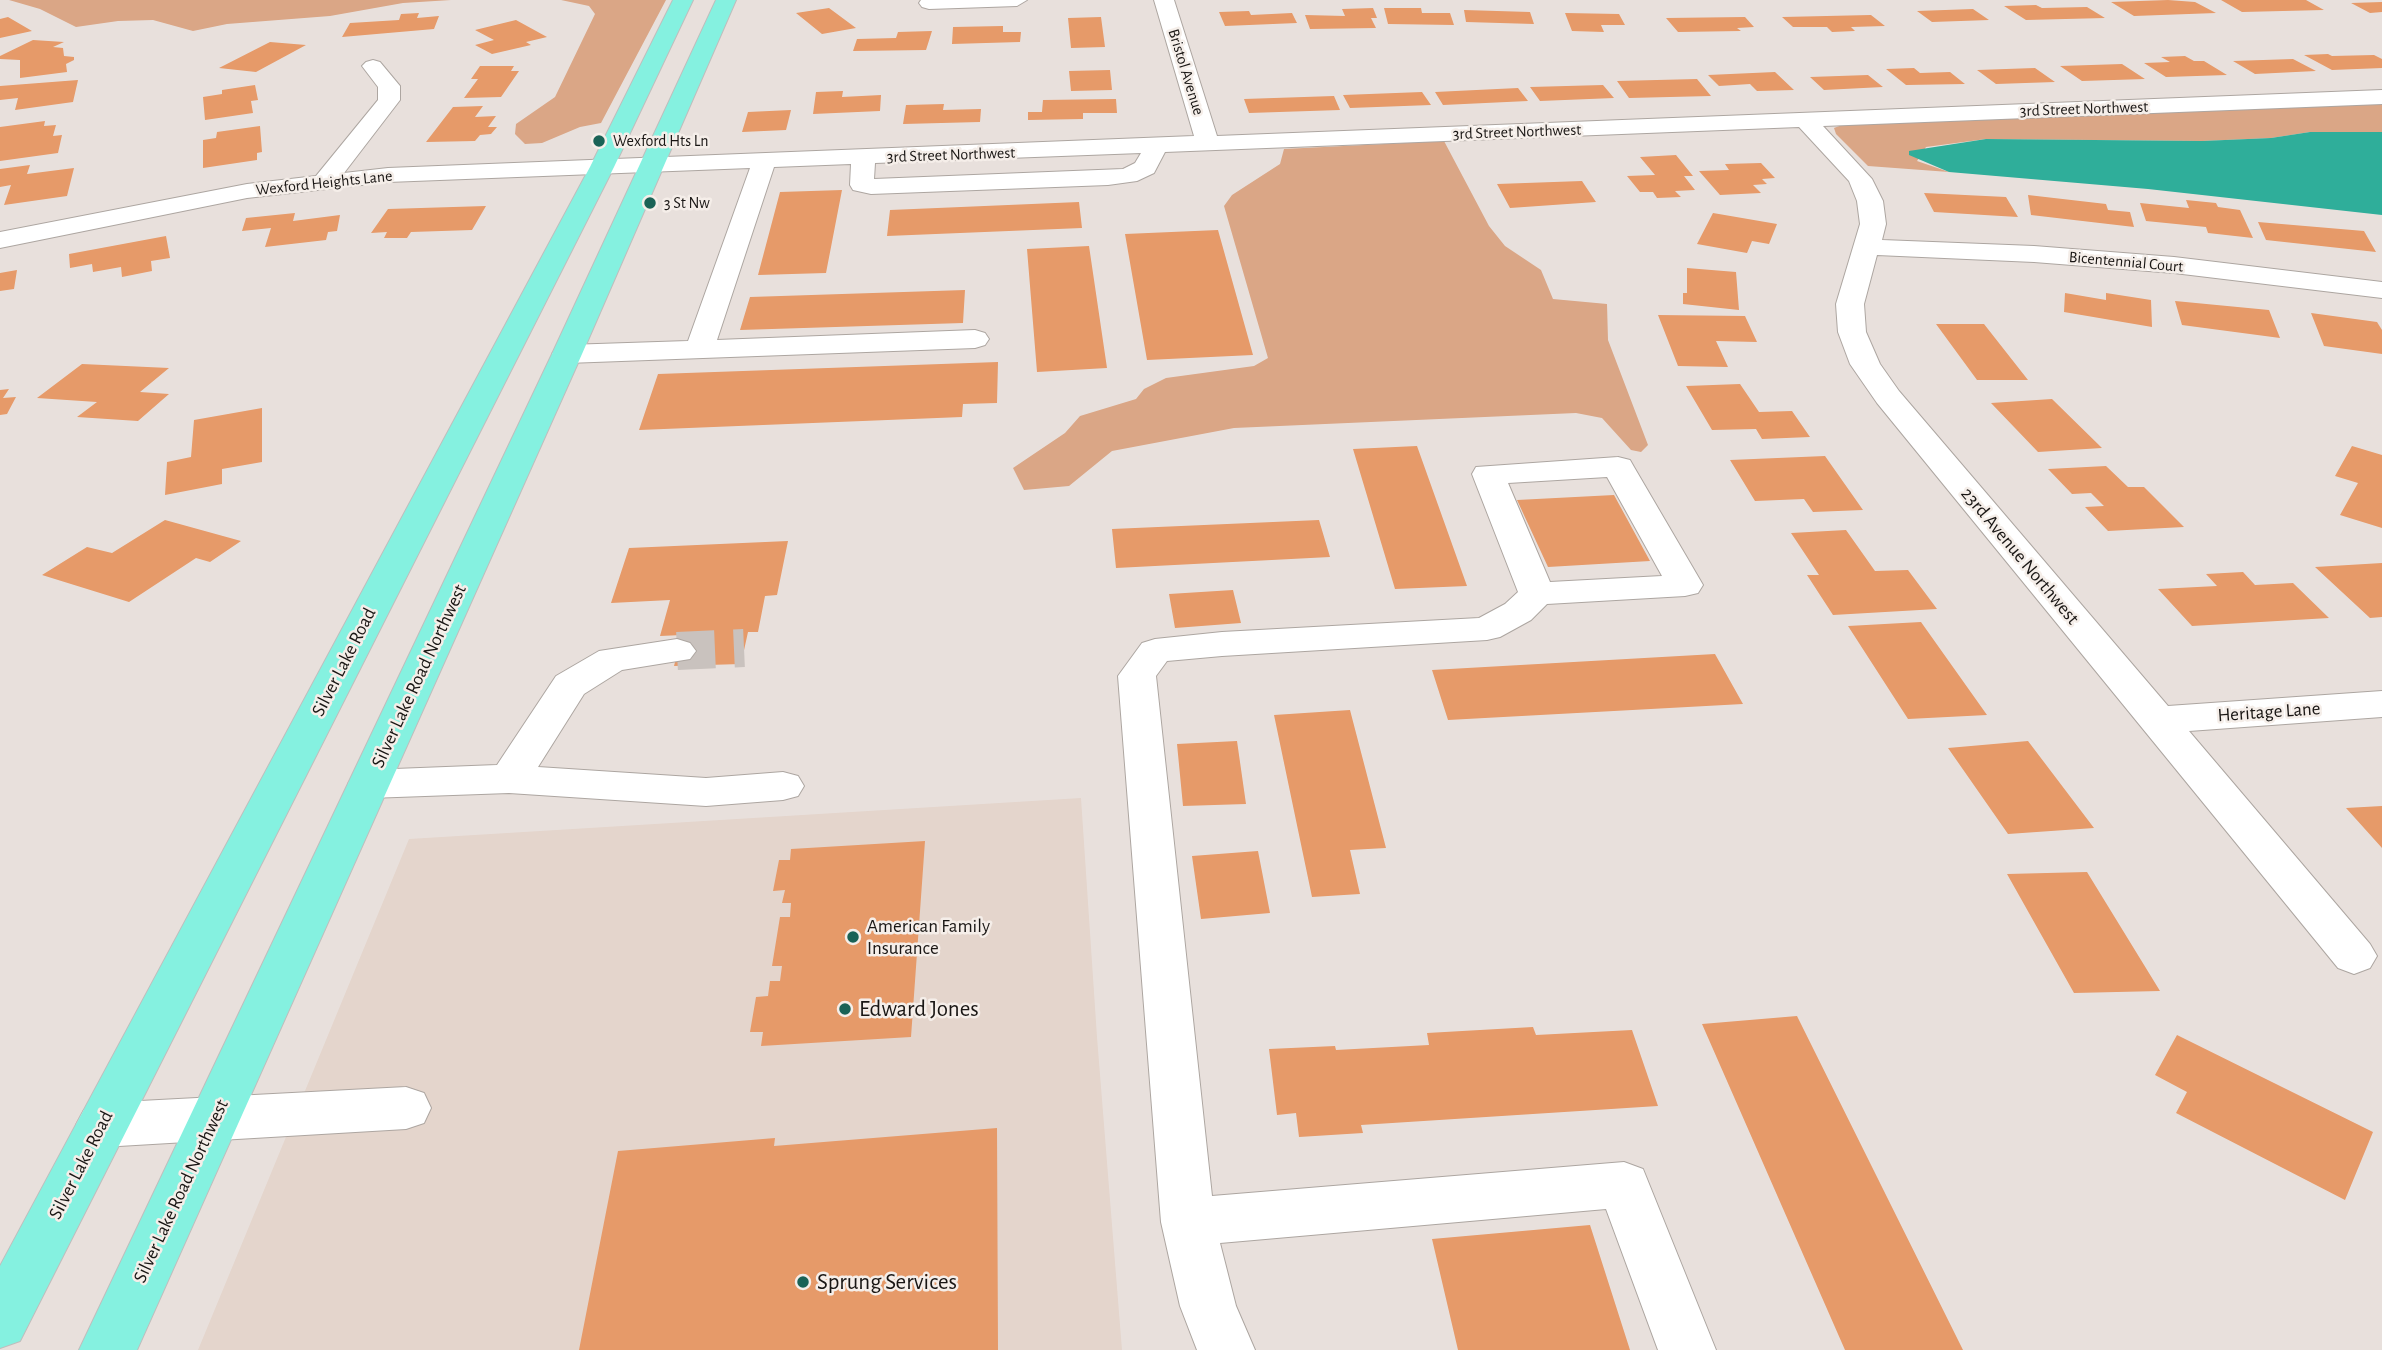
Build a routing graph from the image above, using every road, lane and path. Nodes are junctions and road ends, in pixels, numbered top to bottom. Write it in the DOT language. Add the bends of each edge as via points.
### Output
graph roads {
  1 [pos="684,0"];
  2 [pos="726,0"];
  3 [pos="1017,0"];
  4 [pos="1164,0"];
  5 [pos="929,3"];
  6 [pos="373,66"];
  7 [pos="2382,97"];
  8 [pos="1805,120"];
  9 [pos="1208,144"];
  10 [pos="764,162"];
  11 [pos="652,166"];
  12 [pos="602,167"];
  13 [pos="325,180"];
  14 [pos="0,240"];
  15 [pos="1869,247"];
  16 [pos="2382,290"];
  17 [pos="975,339"];
  18 [pos="700,347"];
  19 [pos="567,354"];
  20 [pos="1538,594"];
  21 [pos="677,651"];
  22 [pos="2382,704"];
  23 [pos="2157,720"];
  24 [pos="509,779"];
  25 [pos="369,784"];
  26 [pos="783,786"];
  27 [pos="2354,956"];
  28 [pos="406,1108"];
  29 [pos="214,1119"];
  30 [pos="102,1125"];
  31 [pos="1188,1222"];
  32 [pos="0,1322"];
  33 [pos="108,1350"];
  34 [pos="1226,1350"];
  35 [pos="1687,1350"];
  1 -- 12 [label="main road, Silver Lake Road"];
  2 -- 11 [label="main road, Silver Lake Road Northwest"];
  3 -- 5 [label="street"];
  4 -- 9 [label="street, Bristol Avenue"];
  6 -- 13 [label="street" via="389,86 389,100"];
  7 -- 8 [label="street, 3rd Street Northwest"];
  8 -- 9 [label="street, 3rd Street Northwest"];
  8 -- 15 [label="street, 23rd Avenue Northwest" via="1860,179 1870,201"];
  9 -- 10 [label="street, 3rd Street Northwest" via="1156,146 1145,168 1108,178 871,187 862,185 863,158"];
  10 -- 11 [label="street, 3rd Street Northwest"];
  10 -- 18 [label="street"];
  11 -- 12 [label="street, Wexford Heights Lane"];
  11 -- 19 [label="main road, Silver Lake Road Northwest"];
  12 -- 13 [label="street, Wexford Heights Lane"];
  12 -- 30 [label="main road, Silver Lake Road"];
  13 -- 14 [label="street, Wexford Heights Lane" via="234,193"];
  15 -- 16 [label="street, Bicentennial Court" via="2174,265"];
  15 -- 23 [label="street, 23rd Avenue Northwest" via="1850,304 1852,332 1865,363 1888,397"];
  17 -- 18 [label="street"];
  18 -- 19 [label="street"];
  19 -- 25 [label="main road, Silver Lake Road Northwest"];
  20 -- 20 [label="street" via="1488,474 1618,467 1685,585"];
  20 -- 31 [label="street" via="1518,612 1487,629 1222,643 1155,651 1137,676"];
  21 -- 24 [label="street" via="612,659 570,685"];
  22 -- 23 [label="street, Heritage Lane"];
  23 -- 27 [label="street, 23rd Avenue Northwest"];
  24 -- 25 [label="street"];
  24 -- 26 [label="street" via="706,792"];
  25 -- 29 [label="main road, Silver Lake Road Northwest"];
  28 -- 29 [label="street"];
  29 -- 30 [label="street"];
  29 -- 33 [label="main road, Silver Lake Road Northwest"];
  30 -- 32 [label="main road, Silver Lake Road"];
  31 -- 34 [label="street" via="1208,1306"];
  31 -- 35 [label="street" via="1624,1185"];
}
